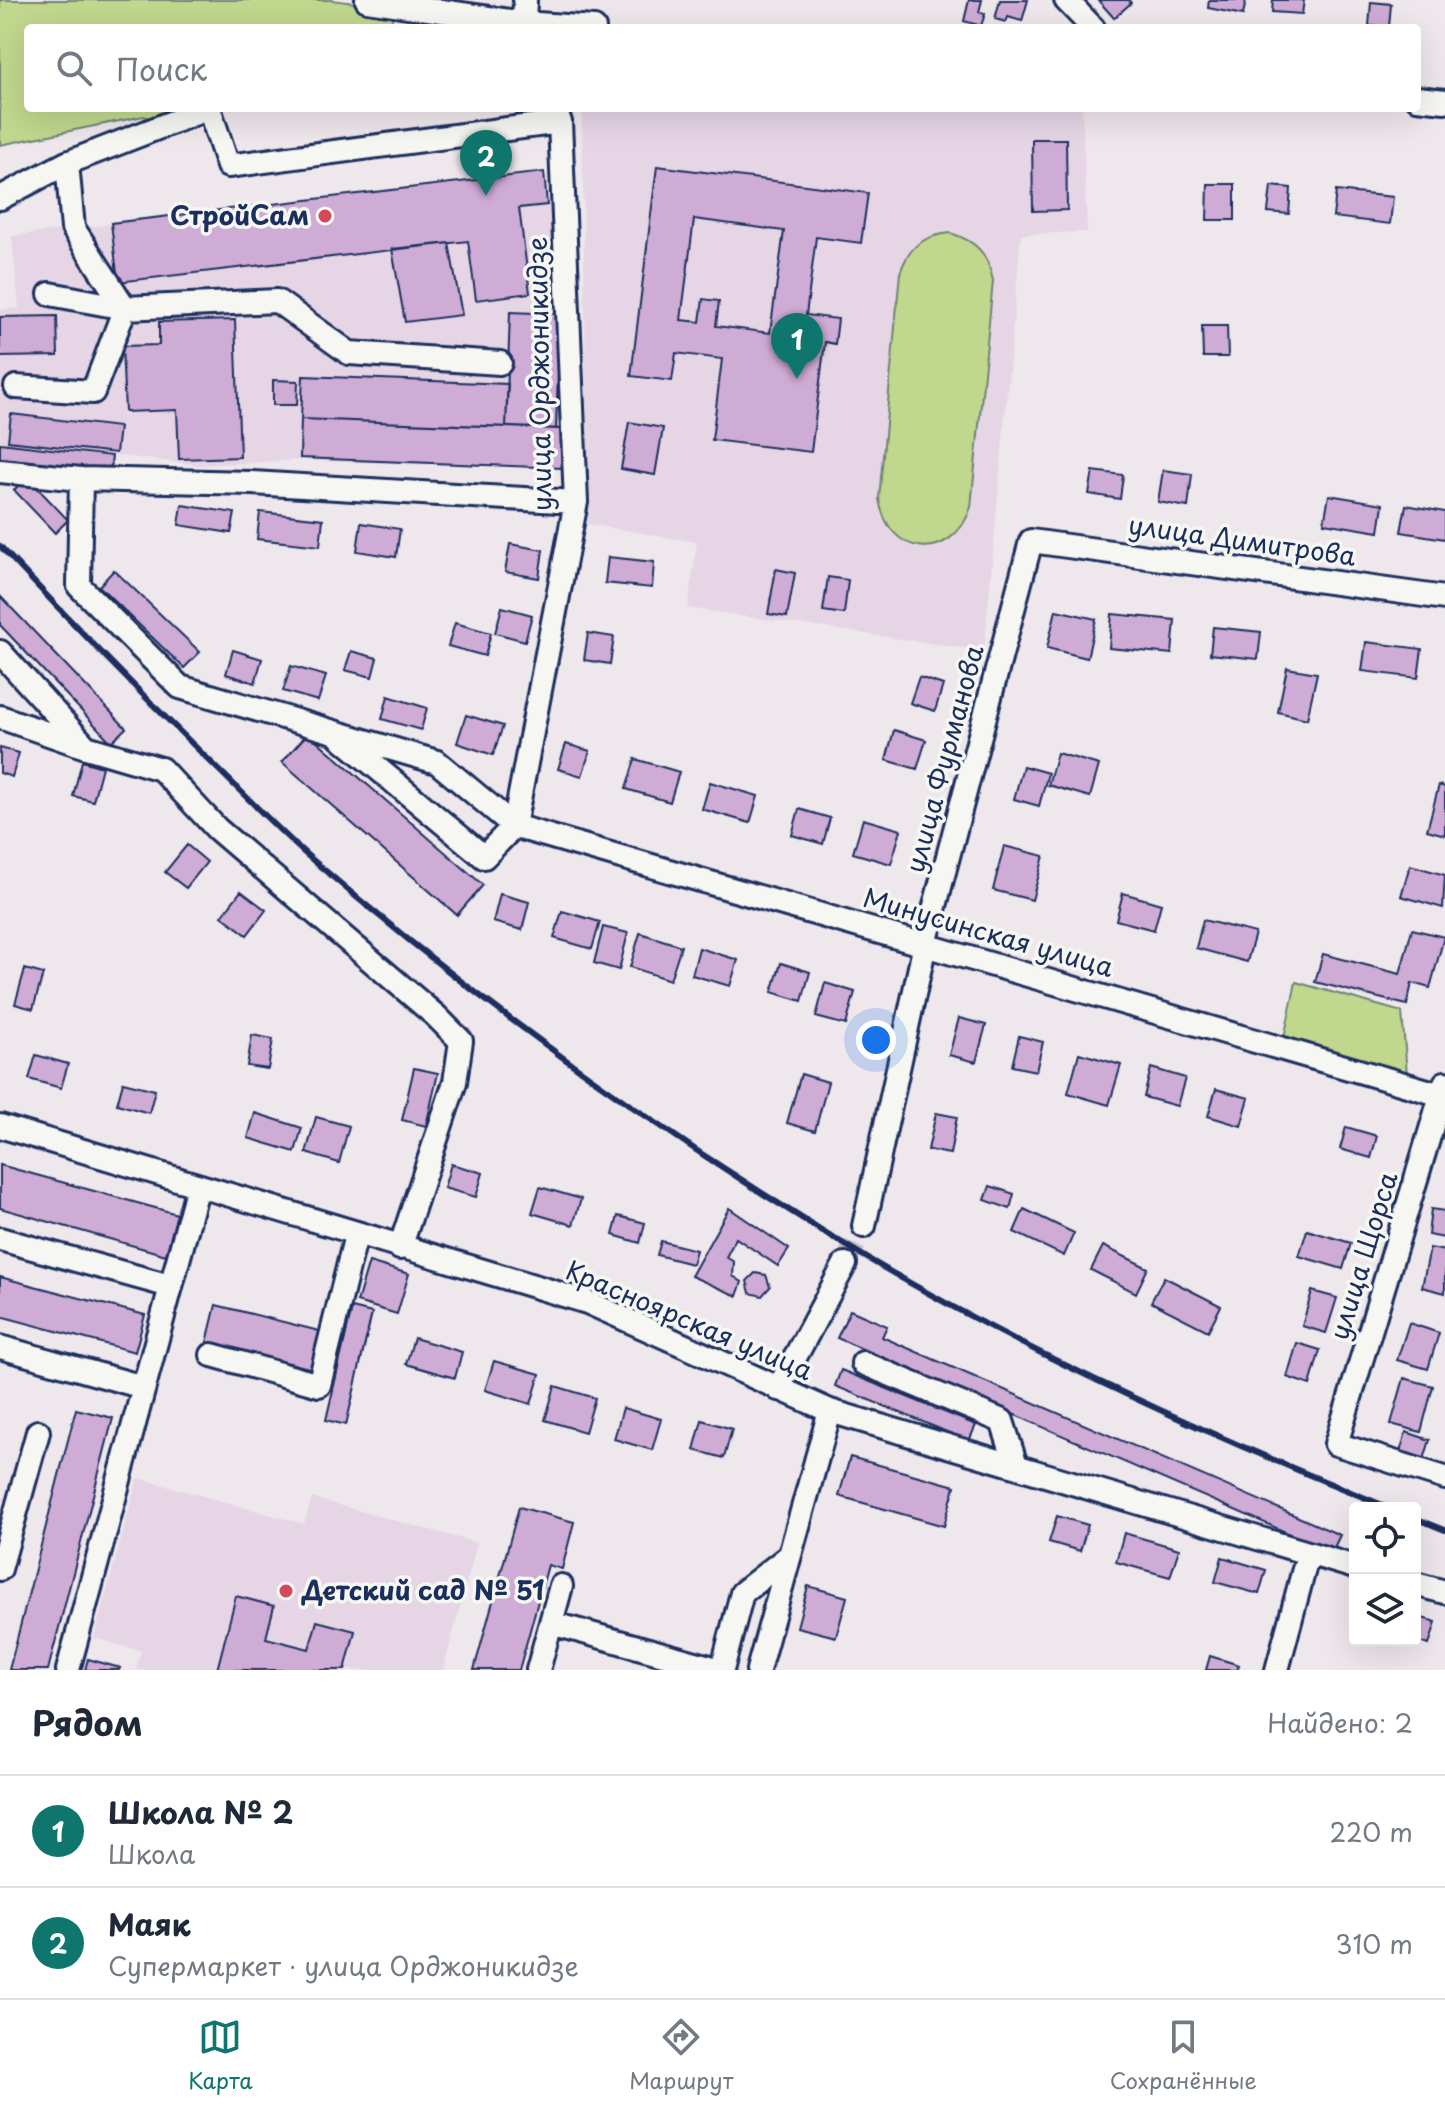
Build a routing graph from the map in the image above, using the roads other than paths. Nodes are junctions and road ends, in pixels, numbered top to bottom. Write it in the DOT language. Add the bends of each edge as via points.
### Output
graph roads {
  1 [pos="367,0"];
  2 [pos="1066,0"];
  3 [pos="521,20"];
  4 [pos="558,24"];
  5 [pos="1089,24"];
  6 [pos="1421,98"];
  7 [pos="1445,101"];
  8 [pos="199,112"];
  9 [pos="210,112"];
  10 [pos="557,115"];
  11 [pos="67,163"];
  12 [pos="0,198"];
  13 [pos="50,294"];
  14 [pos="125,308"];
  15 [pos="500,363"];
  16 [pos="16,387"];
  17 [pos="0,471"];
  18 [pos="81,479"];
  19 [pos="576,502"];
  20 [pos="1031,541"];
  21 [pos="1445,598"];
  22 [pos="0,652"];
  23 [pos="0,717"];
  24 [pos="333,731"];
  25 [pos="86,747"];
  26 [pos="514,826"];
  27 [pos="925,944"];
  28 [pos="1444,1091"];
  29 [pos="0,1126"];
  30 [pos="198,1186"];
  31 [pos="864,1226"];
  32 [pos="356,1235"];
  33 [pos="0,1239"];
  34 [pos="400,1248"];
  35 [pos="845,1264"];
  36 [pos="170,1286"];
  37 [pos="0,1347"];
  38 [pos="212,1355"];
  39 [pos="863,1363"];
  40 [pos="143,1387"];
  41 [pos="778,1389"];
  42 [pos="830,1411"];
  43 [pos="38,1432"];
  44 [pos="1016,1465"];
  45 [pos="1445,1478"];
  46 [pos="1308,1554"];
  47 [pos="789,1556"];
  48 [pos="1349,1565"];
  49 [pos="0,1569"];
  50 [pos="561,1586"];
  51 [pos="1421,1586"];
  52 [pos="1445,1592"];
  53 [pos="551,1623"];
  54 [pos="68,1670"];
  55 [pos="538,1670"];
  56 [pos="722,1670"];
  57 [pos="758,1670"];
  58 [pos="1277,1670"];
  1 -- 3 [label="street"];
  2 -- 5 [label="street"];
  3 -- 4 [label="street"];
  6 -- 7 [label="street"];
  8 -- 11 [label="street"];
  9 -- 10 [label="street" via="228,166"];
  10 -- 19 [label="street, улица Орджоникидзе"];
  11 -- 12 [label="street"];
  11 -- 14 [label="street" via="73,228"];
  13 -- 14 [label="street"];
  14 -- 15 [label="street" via="277,301 349,353"];
  14 -- 16 [label="street" via="93,392"];
  17 -- 18 [label="street"];
  18 -- 19 [label="street"];
  18 -- 24 [label="street" via="79,586 180,687"];
  19 -- 26 [label="street, улица Орджоникидзе"];
  20 -- 21 [label="street, улица Димитрова"];
  20 -- 27 [label="street, улица Фурманова"];
  22 -- 25 [label="street"];
  23 -- 25 [label="street"];
  24 -- 26 [label="street" via="437,762"];
  24 -- 26 [label="street" via="484,857"];
  25 -- 34 [label="street" via="161,769 217,829 461,1041 455,1082"];
  26 -- 27 [label="street, Минусинская улица"];
  27 -- 28 [label="street, Минусинская улица"];
  27 -- 31 [label="street, улица Фурманова"];
  28 -- 45 [label="street, улица Щорса" via="1336,1444"];
  29 -- 30 [label="street, Красноярская улица"];
  30 -- 32 [label="street, Красноярская улица"];
  30 -- 36 [label="street"];
  32 -- 34 [label="street, Красноярская улица"];
  32 -- 38 [label="street" via="319,1385"];
  33 -- 36 [label="street"];
  34 -- 41 [label="street, Красноярская улица" via="587,1302"];
  35 -- 41 [label="street"];
  36 -- 40 [label="street"];
  37 -- 40 [label="street"];
  39 -- 44 [label="street" via="1002,1421"];
  40 -- 54 [label="street"];
  41 -- 42 [label="street, Красноярская улица"];
  42 -- 44 [label="street, Красноярская улица"];
  42 -- 47 [label="street"];
  43 -- 49 [label="street"];
  44 -- 46 [label="street, Красноярская улица"];
  46 -- 48 [label="street, Красноярская улица"];
  46 -- 58 [label="street"];
  47 -- 56 [label="street" via="742,1593"];
  47 -- 57 [label="street"];
  50 -- 53 [label="street"];
  51 -- 52 [label="street"];
  53 -- 55 [label="street"];
  53 -- 56 [label="street"];
}
